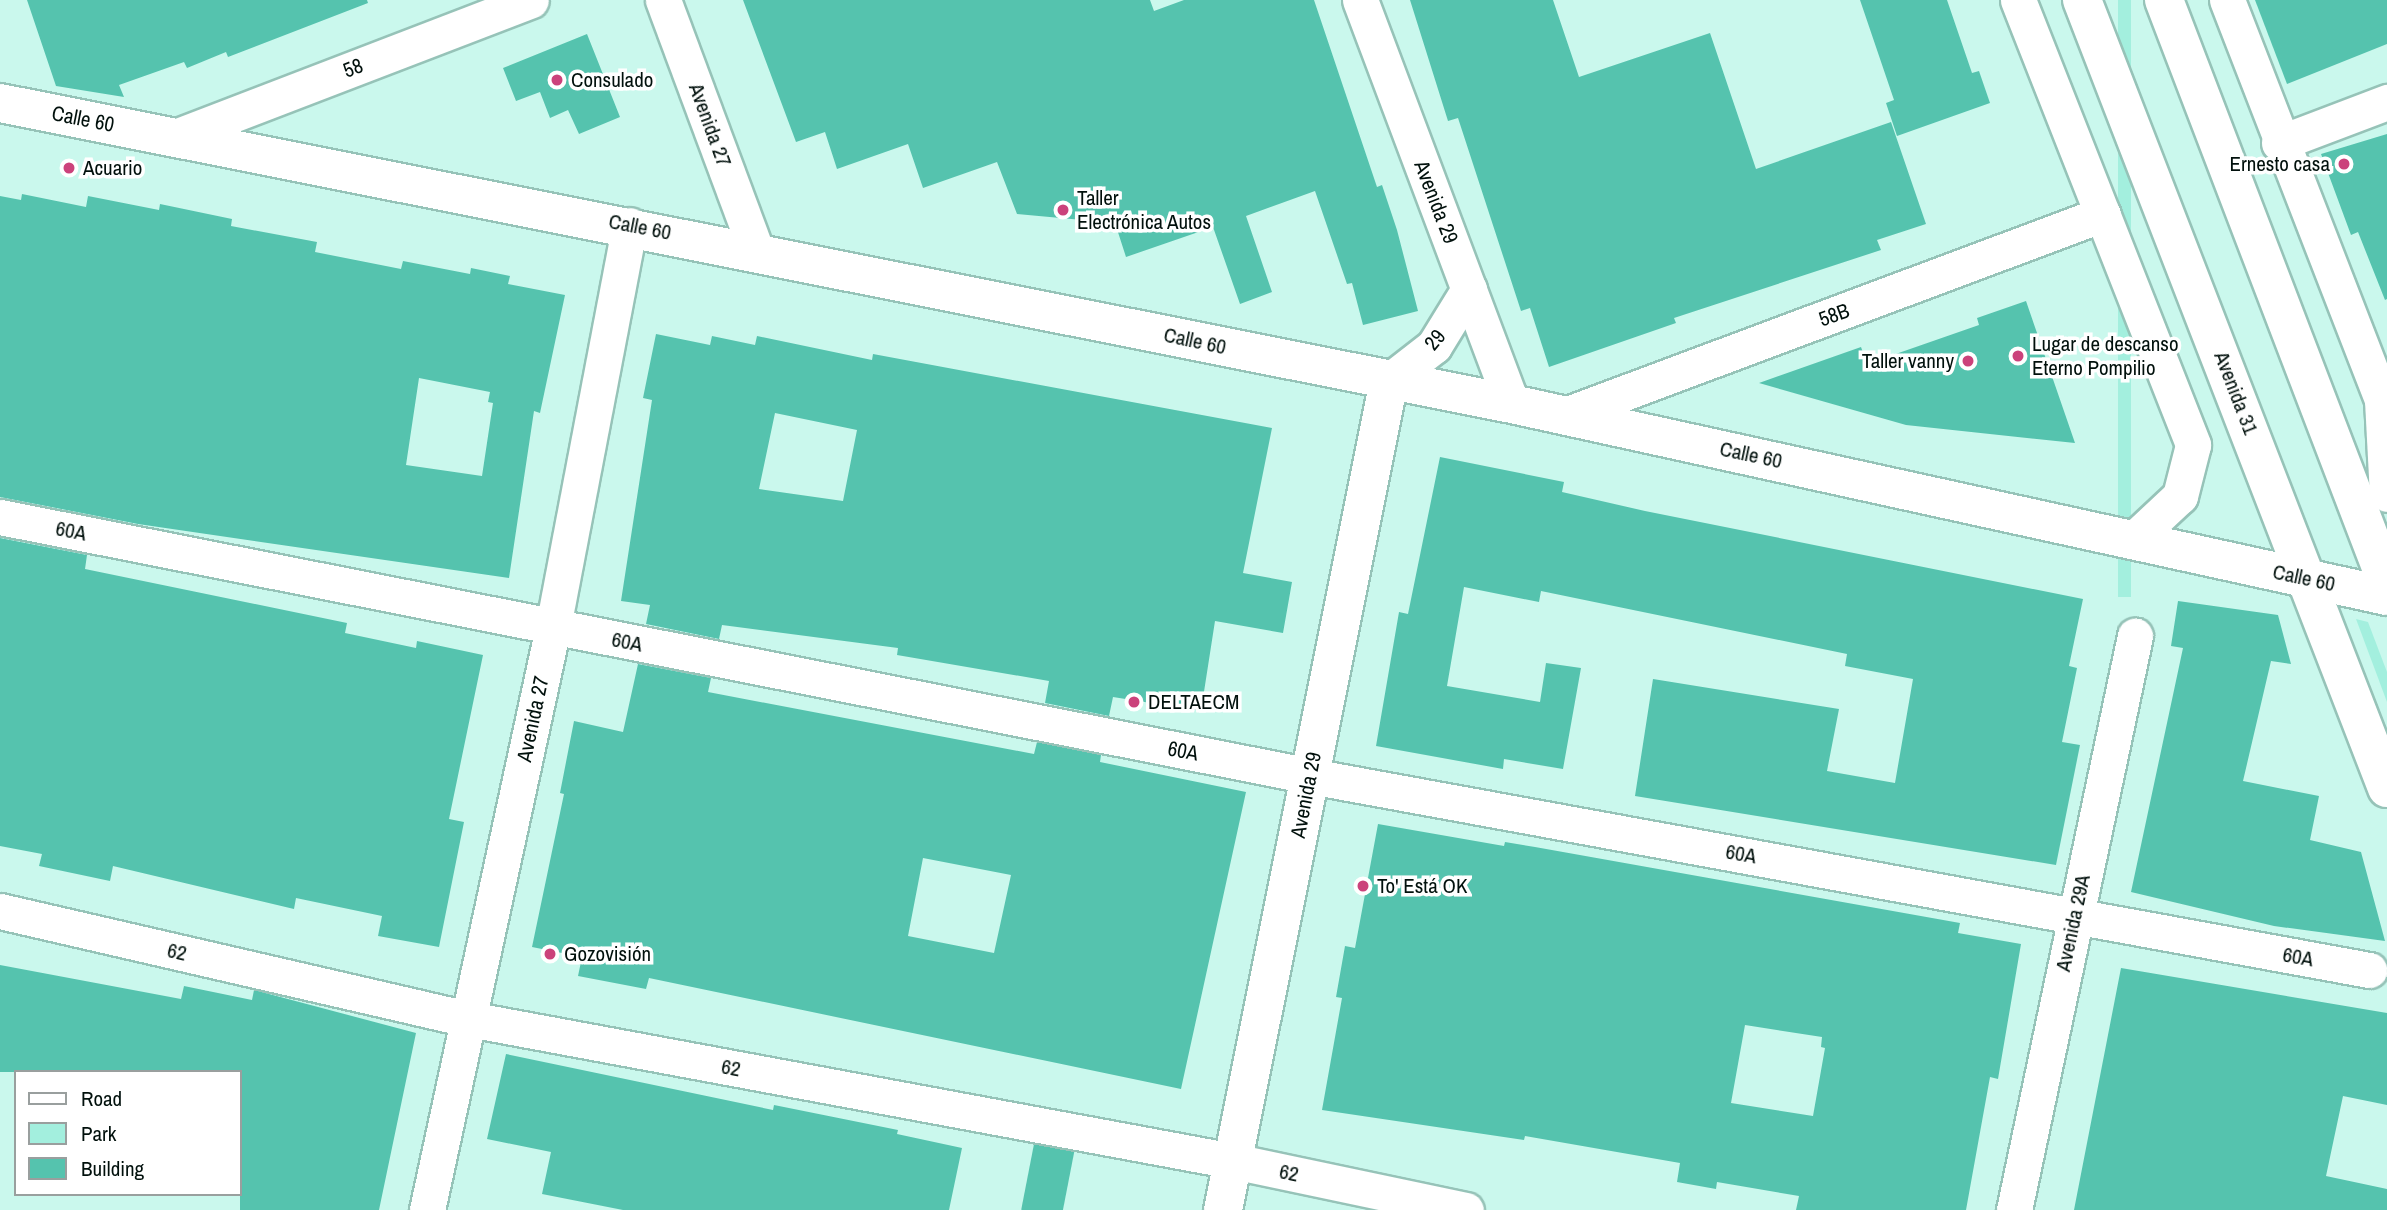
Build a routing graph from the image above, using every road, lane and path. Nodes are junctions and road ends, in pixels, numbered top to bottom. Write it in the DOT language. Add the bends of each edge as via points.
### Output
graph roads {
  1 [pos="531,0"];
  2 [pos="663,0"];
  3 [pos="1360,0"];
  4 [pos="2018,0"];
  5 [pos="2082,0"];
  6 [pos="2164,0"];
  7 [pos="2227,0"];
  8 [pos="2387,102"];
  9 [pos="0,103"];
  10 [pos="175,137"];
  11 [pos="2279,144"];
  12 [pos="2103,214"];
  13 [pos="631,225"];
  14 [pos="756,250"];
  15 [pos="1469,289"];
  16 [pos="1389,381"];
  17 [pos="1512,404"];
  18 [pos="1565,415"];
  19 [pos="2387,494"];
  20 [pos="0,517"];
  21 [pos="2134,539"];
  22 [pos="2309,579"];
  23 [pos="2387,583"];
  24 [pos="2387,596"];
  25 [pos="553,627"];
  26 [pos="2135,636"];
  27 [pos="1310,776"];
  28 [pos="2387,788"];
  29 [pos="0,911"];
  30 [pos="2074,915"];
  31 [pos="2369,970"];
  32 [pos="469,1019"];
  33 [pos="1233,1161"];
  34 [pos="427,1210"];
  35 [pos="1223,1210"];
  36 [pos="1466,1210"];
  37 [pos="2014,1210"];
  1 -- 10 [label="street, 58"];
  2 -- 14 [label="street, Avenida 27"];
  3 -- 15 [label="street, Avenida 29"];
  4 -- 12 [label="street"];
  5 -- 22 [label="street, Avenida 31"];
  6 -- 23 [label="street"];
  7 -- 11 [label="street"];
  8 -- 11 [label="street"];
  9 -- 10 [label="street, Calle 60"];
  10 -- 13 [label="street, Calle 60"];
  11 -- 19 [label="street" via="2382,400"];
  12 -- 18 [label="street, 58B"];
  12 -- 21 [label="street" via="2193,444 2180,496"];
  13 -- 14 [label="street, Calle 60"];
  13 -- 25 [label="street, Avenida 27"];
  14 -- 16 [label="street, Calle 60"];
  15 -- 16 [label="street, 29" via="1434,346"];
  15 -- 17 [label="street, Avenida 29"];
  16 -- 17 [label="street, Calle 60"];
  16 -- 27 [label="street, Avenida 29"];
  17 -- 18 [label="street, Calle 60"];
  18 -- 21 [label="street, Calle 60"];
  20 -- 25 [label="street, 60A"];
  21 -- 22 [label="street, Calle 60"];
  22 -- 24 [label="street, Calle 60"];
  22 -- 28 [label="street, Avenida 31"];
  25 -- 27 [label="street, 60A"];
  25 -- 32 [label="street, Avenida 27"];
  26 -- 30 [label="street, Avenida 29A"];
  27 -- 30 [label="street, 60A"];
  27 -- 33 [label="street, Avenida 29"];
  29 -- 32 [label="street, 62"];
  30 -- 31 [label="street, 60A"];
  30 -- 37 [label="street, Avenida 29A"];
  32 -- 33 [label="street, 62"];
  32 -- 34 [label="street, Avenida 27"];
  33 -- 35 [label="street, Avenida 29"];
  33 -- 36 [label="street, 62"];
}
